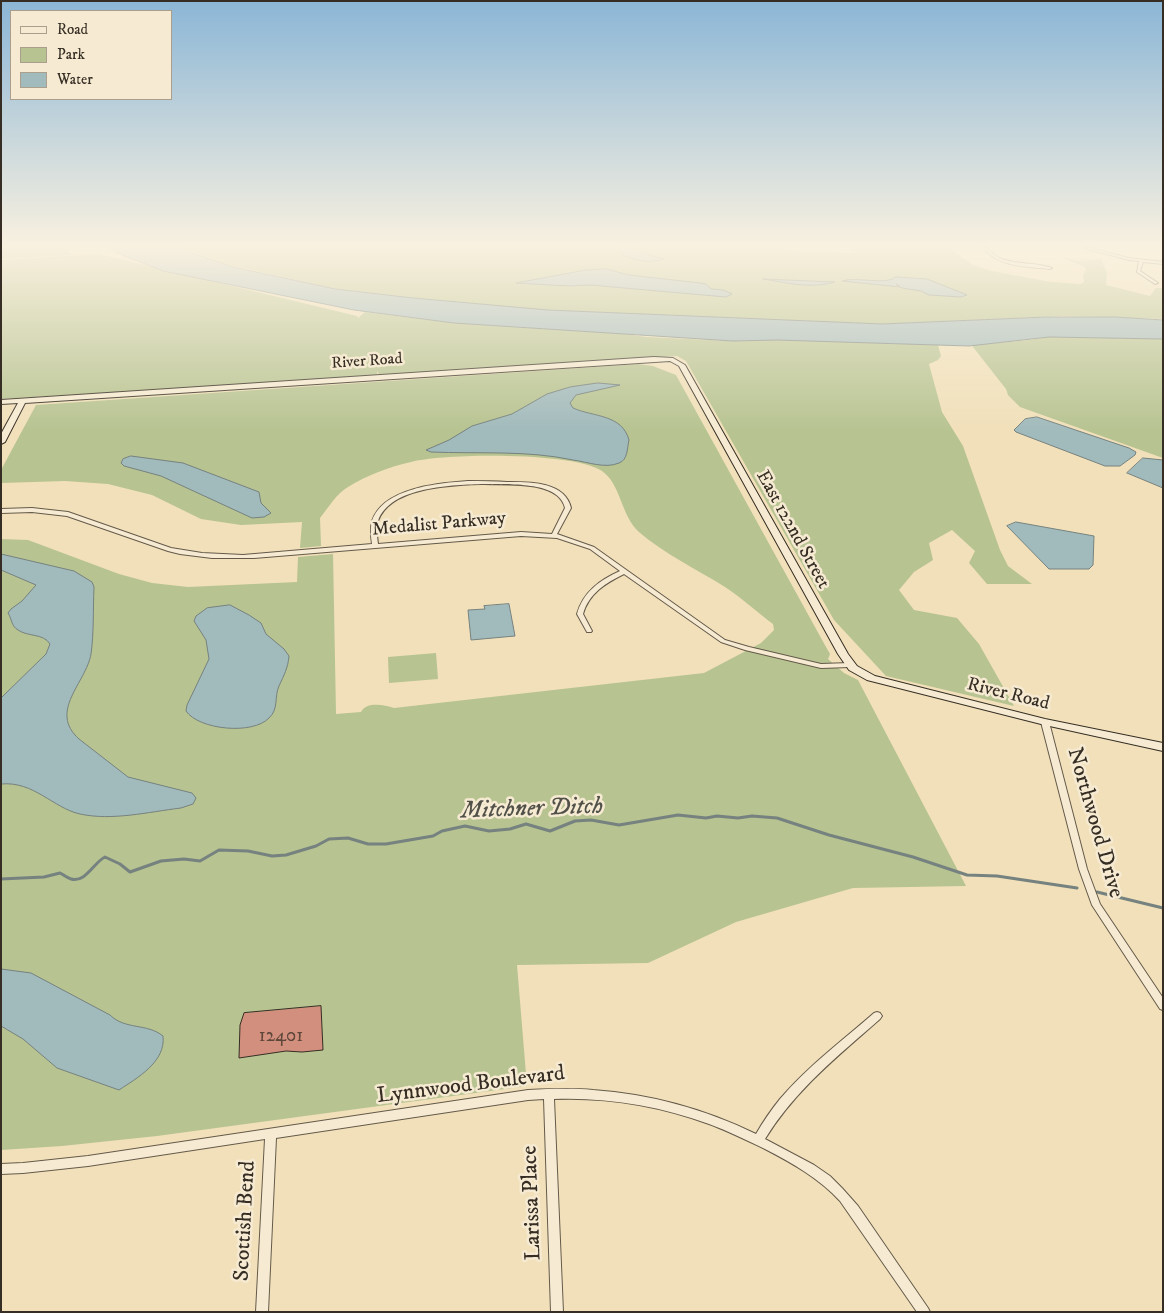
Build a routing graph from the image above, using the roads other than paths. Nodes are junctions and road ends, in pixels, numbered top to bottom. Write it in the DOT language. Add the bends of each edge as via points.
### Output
graph roads {
  1 [pos="23,400"];
  2 [pos="1,402"];
  3 [pos="706,410"];
  4 [pos="1,442"];
  5 [pos="1,511"];
  6 [pos="554,535"];
  7 [pos="375,546"];
  8 [pos="625,572"];
  9 [pos="589,630"];
  10 [pos="850,665"];
  11 [pos="1045,722"];
  12 [pos="1163,747"];
  13 [pos="1163,1006"];
  14 [pos="877,1016"];
  15 [pos="549,1094"];
  16 [pos="271,1133"];
  17 [pos="758,1140"];
  18 [pos="1,1169"];
  19 [pos="262,1312"];
  20 [pos="557,1312"];
  21 [pos="924,1312"];
  1 -- 2 [label="street, River Road"];
  1 -- 3 [label="street, River Road" via="665,359 681,363"];
  1 -- 4 [label="street"];
  3 -- 10 [label="street, East 122nd Street"];
  5 -- 7 [label="street, Medalist Parkway" via="68,514 170,550 204,556 246,557"];
  6 -- 7 [label="street, Medalist Parkway" via="521,534"];
  6 -- 7 [label="street" via="568,508 564,498 551,489 523,484 456,483 418,490 390,503 377,518"];
  6 -- 8 [label="street, Medalist Parkway" via="592,548"];
  8 -- 9 [label="street" via="602,583 584,602 580,614"];
  8 -- 10 [label="street, Medalist Parkway" via="711,634 732,645 821,666"];
  10 -- 11 [label="street, River Road" via="872,678"];
  11 -- 12 [label="street, River Road"];
  11 -- 13 [label="street, Northwood Drive" via="1092,895 1102,916"];
  14 -- 17 [label="street" via="793,1090"];
  15 -- 16 [label="street, Lynnwood Boulevard"];
  15 -- 17 [label="street, Lynnwood Boulevard" via="592,1093 660,1104 719,1123"];
  15 -- 20 [label="street, Larissa Place"];
  16 -- 18 [label="street, Lynnwood Boulevard" via="88,1161"];
  16 -- 19 [label="street, Scottish Bend"];
  17 -- 21 [label="street, Lynnwood Boulevard" via="794,1159 834,1187"];
}
